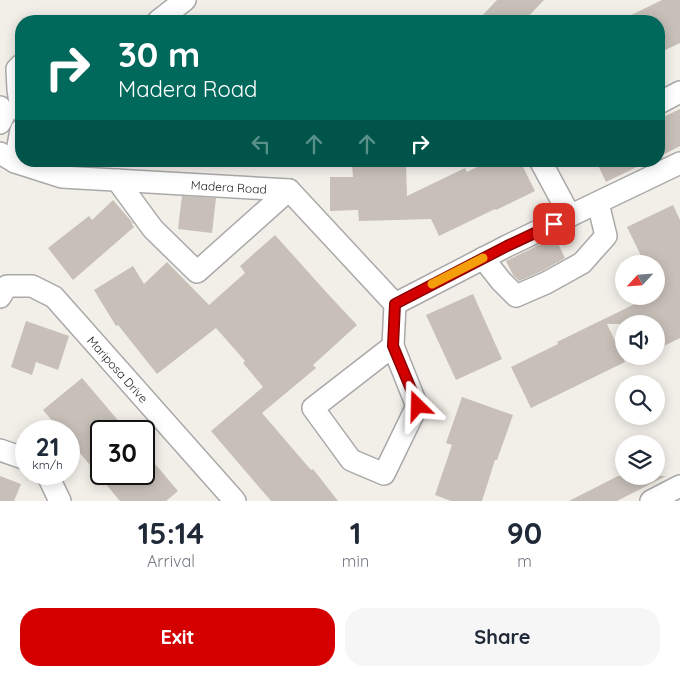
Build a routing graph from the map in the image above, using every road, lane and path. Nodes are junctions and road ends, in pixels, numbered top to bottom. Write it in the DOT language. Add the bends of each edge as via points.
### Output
graph roads {
  1 [pos="185,0"];
  2 [pos="166,15"];
  3 [pos="15,73"];
  4 [pos="9,85"];
  5 [pos="680,92"];
  6 [pos="15,98"];
  7 [pos="665,100"];
  8 [pos="0,107"];
  9 [pos="0,123"];
  10 [pos="15,142"];
  11 [pos="7,157"];
  12 [pos="680,163"];
  13 [pos="34,167"];
  14 [pos="544,167"];
  15 [pos="117,180"];
  16 [pos="289,190"];
  17 [pos="598,202"];
  18 [pos="570,216"];
  19 [pos="484,258"];
  20 [pos="4,291"];
  21 [pos="395,304"];
  22 [pos="393,346"];
  23 [pos="0,450"];
  24 [pos="15,455"];
  25 [pos="52,485"];
  26 [pos="680,486"];
  27 [pos="60,501"];
  28 [pos="235,501"];
  29 [pos="651,501"];
  1 -- 2 [label="street"];
  3 -- 4 [label="street"];
  4 -- 6 [label="street"];
  5 -- 7 [label="street"];
  8 -- 9 [label="street" via="4,115"];
  10 -- 11 [label="street"];
  12 -- 17 [label="street"];
  13 -- 15 [label="street, Madera Road" via="62,177"];
  14 -- 18 [label="street"];
  15 -- 16 [label="street, Madera Road"];
  15 -- 16 [label="street" via="153,229 197,272"];
  16 -- 21 [label="street"];
  17 -- 18 [label="street"];
  17 -- 19 [label="street" via="606,236 582,263 546,283 516,296"];
  18 -- 19 [label="street"];
  19 -- 21 [label="street"];
  20 -- 28 [label="street, Mariposa Drive" via="32,286 54,298"];
  21 -- 22 [label="street"];
  22 -- 22 [label="street" via="313,408 351,460 384,474 418,406"];
  23 -- 24 [label="street"];
  25 -- 27 [label="street"];
  26 -- 29 [label="street"];
}
